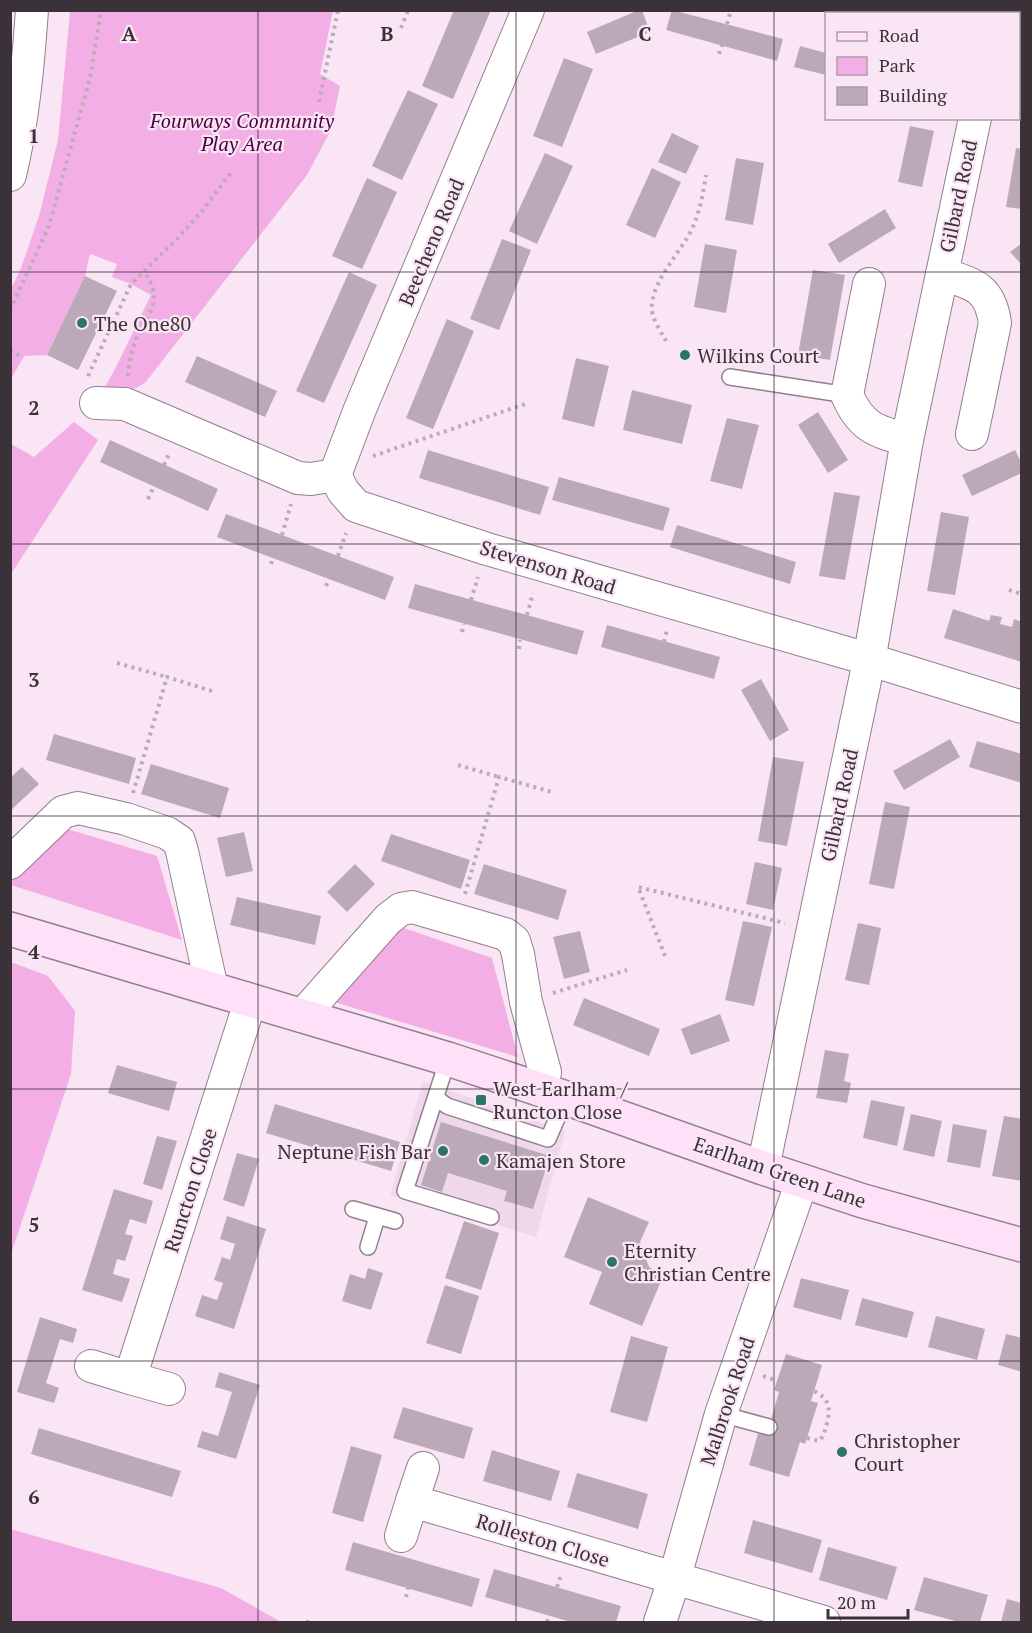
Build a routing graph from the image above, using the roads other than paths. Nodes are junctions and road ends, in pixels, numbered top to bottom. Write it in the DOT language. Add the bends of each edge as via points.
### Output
graph roads {
  1 [pos="32,10"];
  2 [pos="528,10"];
  3 [pos="975,120"];
  4 [pos="10,176"];
  5 [pos="942,274"];
  6 [pos="869,284"];
  7 [pos="730,377"];
  8 [pos="103,394"];
  9 [pos="847,395"];
  10 [pos="972,434"];
  11 [pos="907,441"];
  12 [pos="335,475"];
  13 [pos="869,661"];
  14 [pos="1022,707"];
  15 [pos="10,863"];
  16 [pos="10,929"];
  17 [pos="212,989"];
  18 [pos="250,1002"];
  19 [pos="302,1016"];
  20 [pos="448,1059"];
  21 [pos="554,1094"];
  22 [pos="436,1098"];
  23 [pos="763,1168"];
  24 [pos="802,1181"];
  25 [pos="353,1209"];
  26 [pos="377,1217"];
  27 [pos="491,1217"];
  28 [pos="395,1221"];
  29 [pos="1022,1245"];
  30 [pos="368,1247"];
  31 [pos="91,1366"];
  32 [pos="130,1377"];
  33 [pos="169,1389"];
  34 [pos="721,1414"];
  35 [pos="769,1427"];
  36 [pos="423,1468"];
  37 [pos="412,1501"];
  38 [pos="401,1536"];
  39 [pos="674,1580"];
  40 [pos="660,1623"];
  41 [pos="824,1623"];
  1 -- 4 [label="street" via="21,123"];
  2 -- 12 [label="street, Beecheno Road"];
  3 -- 5 [label="street, Gilbard Road"];
  5 -- 10 [label="street, Gilbard Road" via="985,293 993,308 995,323"];
  5 -- 11 [label="street, Gilbard Road"];
  6 -- 9 [label="street"];
  7 -- 9 [label="lane"];
  8 -- 12 [label="street" via="298,478"];
  9 -- 11 [label="street" via="867,425"];
  11 -- 13 [label="street, Gilbard Road"];
  12 -- 13 [label="street, Stevenson Road" via="356,506 487,549"];
  13 -- 14 [label="street, Stevenson Road"];
  13 -- 23 [label="street, Gilbard Road"];
  15 -- 17 [label="street" via="63,812 78,808 167,833 178,841"];
  16 -- 17 [label="street, Earlham Green Lane"];
  17 -- 18 [label="street, Earlham Green Lane"];
  18 -- 19 [label="street, Earlham Green Lane"];
  18 -- 32 [label="street, Runcton Close"];
  19 -- 20 [label="street, Earlham Green Lane"];
  19 -- 21 [label="street" via="401,909 412,908 505,934 514,941 526,1002"];
  20 -- 21 [label="street, Earlham Green Lane"];
  20 -- 22 [label="lane"];
  21 -- 22 [label="lane" via="548,1138 447,1106"];
  21 -- 23 [label="street, Earlham Green Lane"];
  22 -- 27 [label="lane" via="405,1191"];
  23 -- 24 [label="street, Earlham Green Lane"];
  24 -- 29 [label="street, Earlham Green Lane"];
  24 -- 34 [label="street, Malbrook Road"];
  25 -- 26 [label="lane"];
  26 -- 28 [label="lane"];
  26 -- 30 [label="lane"];
  31 -- 32 [label="street"];
  32 -- 33 [label="street"];
  34 -- 35 [label="lane"];
  34 -- 39 [label="street, Malbrook Road"];
  36 -- 37 [label="street"];
  37 -- 38 [label="street"];
  37 -- 39 [label="street, Rolleston Close"];
  39 -- 40 [label="street, Malbrook Road"];
  39 -- 41 [label="street, Rolleston Close"];
}
